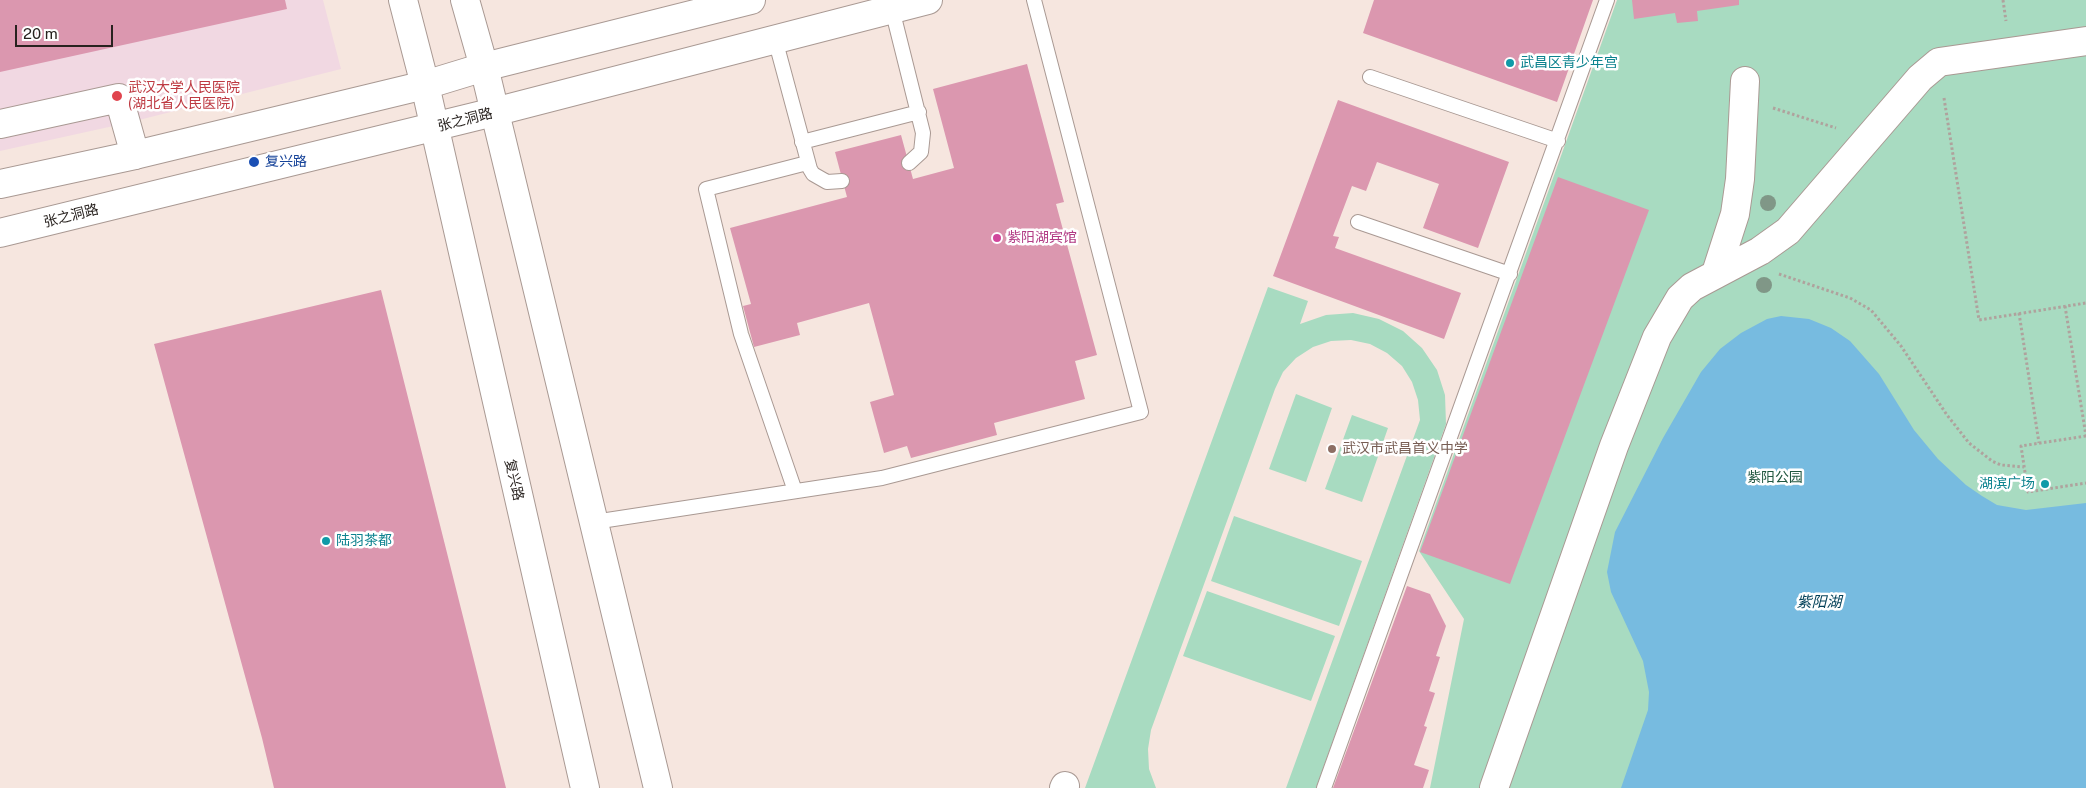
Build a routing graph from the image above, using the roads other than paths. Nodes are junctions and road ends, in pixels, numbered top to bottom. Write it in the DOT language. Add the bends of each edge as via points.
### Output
graph roads {
  1 [pos="393,0"];
  2 [pos="403,0"];
  3 [pos="465,0"];
  4 [pos="472,0"];
  5 [pos="751,0"];
  6 [pos="928,0"];
  7 [pos="1034,0"];
  8 [pos="1607,0"];
  9 [pos="892,9"];
  10 [pos="775,39"];
  11 [pos="2086,41"];
  12 [pos="484,67"];
  13 [pos="1370,77"];
  14 [pos="425,85"];
  15 [pos="1745,90"];
  16 [pos="494,112"];
  17 [pos="918,112"];
  18 [pos="0,124"];
  19 [pos="433,128"];
  20 [pos="1558,141"];
  21 [pos="802,142"];
  22 [pos="135,155"];
  23 [pos="807,163"];
  24 [pos="909,163"];
  25 [pos="842,180"];
  26 [pos="0,184"];
  27 [pos="1358,222"];
  28 [pos="0,233"];
  29 [pos="1727,267"];
  30 [pos="1510,274"];
  31 [pos="795,491"];
  32 [pos="594,522"];
  33 [pos="585,788"];
  34 [pos="658,788"];
  35 [pos="1324,788"];
  36 [pos="1494,788"];
  1 -- 14 [label="main road, 复兴路"];
  2 -- 14 [label="main road"];
  3 -- 12 [label="main road"];
  4 -- 12 [label="main road"];
  5 -- 12 [label="main road"];
  6 -- 9 [label="main road, 张之洞路"];
  7 -- 31 [label="lane" via="1141,412 882,478"];
  8 -- 20 [label="lane"];
  9 -- 10 [label="main road, 张之洞路"];
  9 -- 17 [label="lane"];
  10 -- 16 [label="main road, 张之洞路"];
  10 -- 21 [label="lane"];
  11 -- 29 [label="main road" via="1939,62 1920,78 1788,231 1760,251"];
  12 -- 14 [label="main road"];
  12 -- 16 [label="main road"];
  13 -- 20 [label="lane"];
  14 -- 19 [label="main road, 复兴路"];
  14 -- 22 [label="main road"];
  15 -- 29 [label="main road" via="1735,214"];
  16 -- 19 [label="main road, 张之洞路"];
  16 -- 32 [label="main road"];
  17 -- 21 [label="lane"];
  17 -- 24 [label="lane" via="923,146"];
  18 -- 22 [label="main road" via="119,98"];
  19 -- 28 [label="main road, 张之洞路"];
  19 -- 33 [label="main road, 复兴路"];
  20 -- 30 [label="lane"];
  21 -- 23 [label="lane"];
  22 -- 26 [label="main road"];
  23 -- 25 [label="lane" via="813,174 827,182"];
  23 -- 31 [label="lane" via="706,189 741,334"];
  27 -- 30 [label="lane"];
  29 -- 36 [label="main road" via="1692,287 1680,298 1657,337 1614,446"];
  30 -- 35 [label="lane"];
  31 -- 32 [label="lane"];
  32 -- 34 [label="main road"];
}
